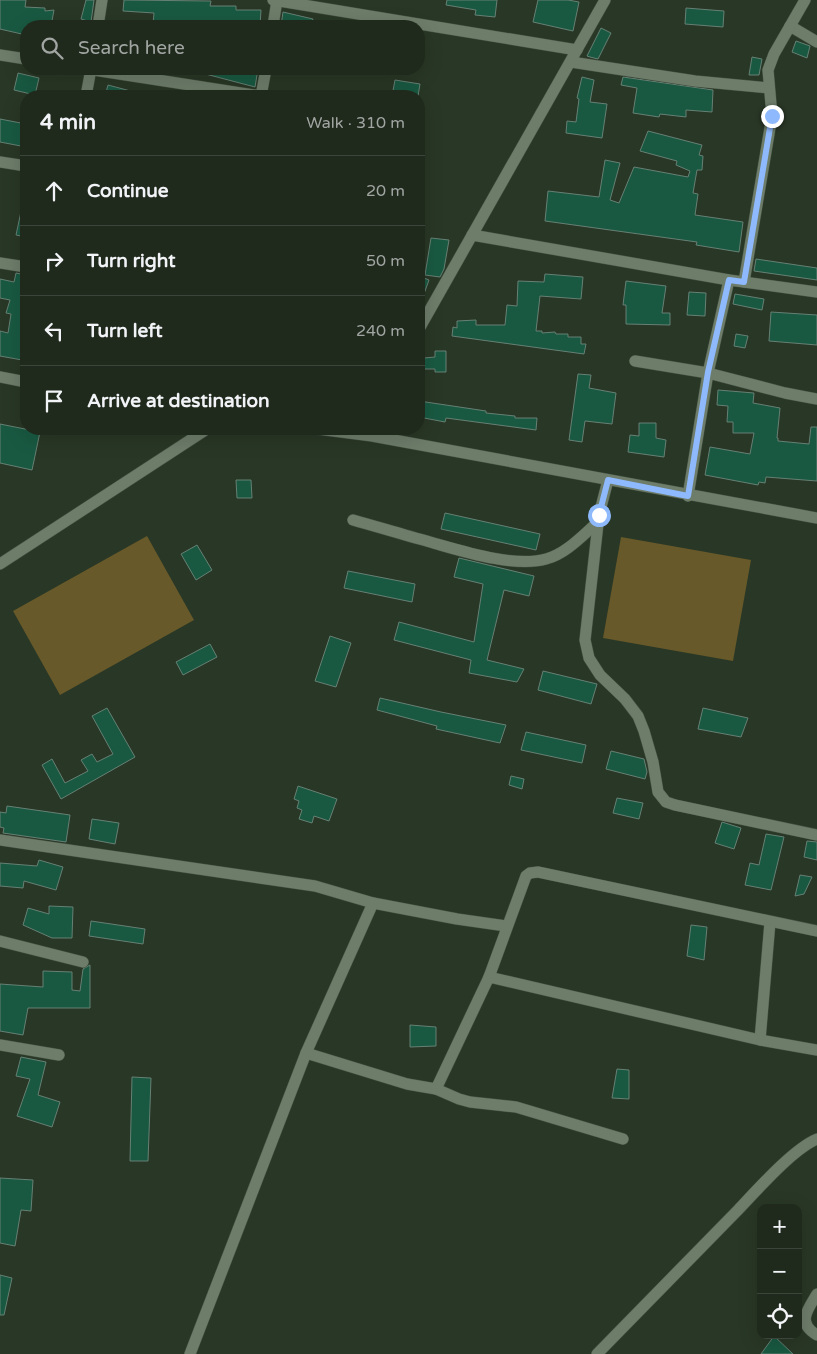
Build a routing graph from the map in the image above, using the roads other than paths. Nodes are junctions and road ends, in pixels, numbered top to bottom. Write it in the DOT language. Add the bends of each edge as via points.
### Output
graph roads {
  1 [pos="102,0"];
  2 [pos="273,0"];
  3 [pos="277,0"];
  4 [pos="605,0"];
  5 [pos="805,0"];
  6 [pos="99,20"];
  7 [pos="274,20"];
  8 [pos="397,20"];
  9 [pos="425,25"];
  10 [pos="790,26"];
  11 [pos="817,42"];
  12 [pos="577,50"];
  13 [pos="0,55"];
  14 [pos="20,58"];
  15 [pos="571,62"];
  16 [pos="88,75"];
  17 [pos="127,75"];
  18 [pos="265,75"];
  19 [pos="769,88"];
  20 [pos="87,90"];
  21 [pos="223,90"];
  22 [pos="262,90"];
  23 [pos="0,162"];
  24 [pos="20,165"];
  25 [pos="472,235"];
  26 [pos="0,263"];
  27 [pos="20,266"];
  28 [pos="729,280"];
  29 [pos="744,282"];
  30 [pos="817,292"];
  31 [pos="425,318"];
  32 [pos="635,361"];
  33 [pos="708,372"];
  34 [pos="0,378"];
  35 [pos="20,381"];
  36 [pos="817,399"];
  37 [pos="198,435"];
  38 [pos="384,435"];
  39 [pos="608,480"];
  40 [pos="688,496"];
  41 [pos="817,518"];
  42 [pos="352,520"];
  43 [pos="598,522"];
  44 [pos="0,564"];
  45 [pos="817,836"];
  46 [pos="0,840"];
  47 [pos="373,903"];
  48 [pos="770,922"];
  49 [pos="506,926"];
  50 [pos="817,931"];
  51 [pos="0,941"];
  52 [pos="83,962"];
  53 [pos="489,977"];
  54 [pos="760,1040"];
  55 [pos="0,1045"];
  56 [pos="817,1050"];
  57 [pos="306,1053"];
  58 [pos="59,1055"];
  59 [pos="436,1089"];
  60 [pos="623,1139"];
  61 [pos="817,1139"];
  62 [pos="817,1294"];
  63 [pos="817,1335"];
  64 [pos="190,1354"];
  65 [pos="597,1354"];
  1 -- 6 [label="street"];
  2 -- 3 [label="street"];
  3 -- 7 [label="street"];
  3 -- 8 [label="street"];
  4 -- 12 [label="street"];
  5 -- 10 [label="street"];
  9 -- 12 [label="street"];
  10 -- 11 [label="street"];
  10 -- 19 [label="street" via="768,70"];
  12 -- 15 [label="street"];
  13 -- 14 [label="street"];
  15 -- 19 [label="street" via="695,81"];
  15 -- 25 [label="street"];
  16 -- 20 [label="street"];
  17 -- 21 [label="street"];
  18 -- 22 [label="street"];
  19 -- 29 [label="street" via="772,116"];
  23 -- 24 [label="street"];
  25 -- 28 [label="street"];
  25 -- 31 [label="street"];
  26 -- 27 [label="street"];
  28 -- 29 [label="street"];
  28 -- 33 [label="street"];
  29 -- 30 [label="street"];
  32 -- 33 [label="street"];
  33 -- 36 [label="street"];
  33 -- 40 [label="street"];
  34 -- 35 [label="street"];
  37 -- 44 [label="street"];
  38 -- 39 [label="street"];
  39 -- 40 [label="street"];
  39 -- 43 [label="street"];
  40 -- 41 [label="street"];
  42 -- 43 [label="street" via="493,558 528,562 547,559 572,546"];
  43 -- 45 [label="street" via="584,640 589,658 600,675 638,716 661,797 675,805"];
  46 -- 47 [label="street" via="315,886"];
  47 -- 49 [label="street"];
  47 -- 57 [label="street"];
  48 -- 49 [label="street" via="538,872 526,876"];
  48 -- 50 [label="street"];
  48 -- 54 [label="street"];
  49 -- 53 [label="street"];
  51 -- 52 [label="street"];
  53 -- 54 [label="street"];
  53 -- 59 [label="street"];
  54 -- 56 [label="street"];
  55 -- 58 [label="street"];
  57 -- 59 [label="street" via="407,1084"];
  57 -- 64 [label="street"];
  59 -- 60 [label="street" via="470,1102 516,1106"];
  61 -- 65 [label="street" via="758,1189"];
  62 -- 63 [label="street" via="805,1315 806,1325"];
}
